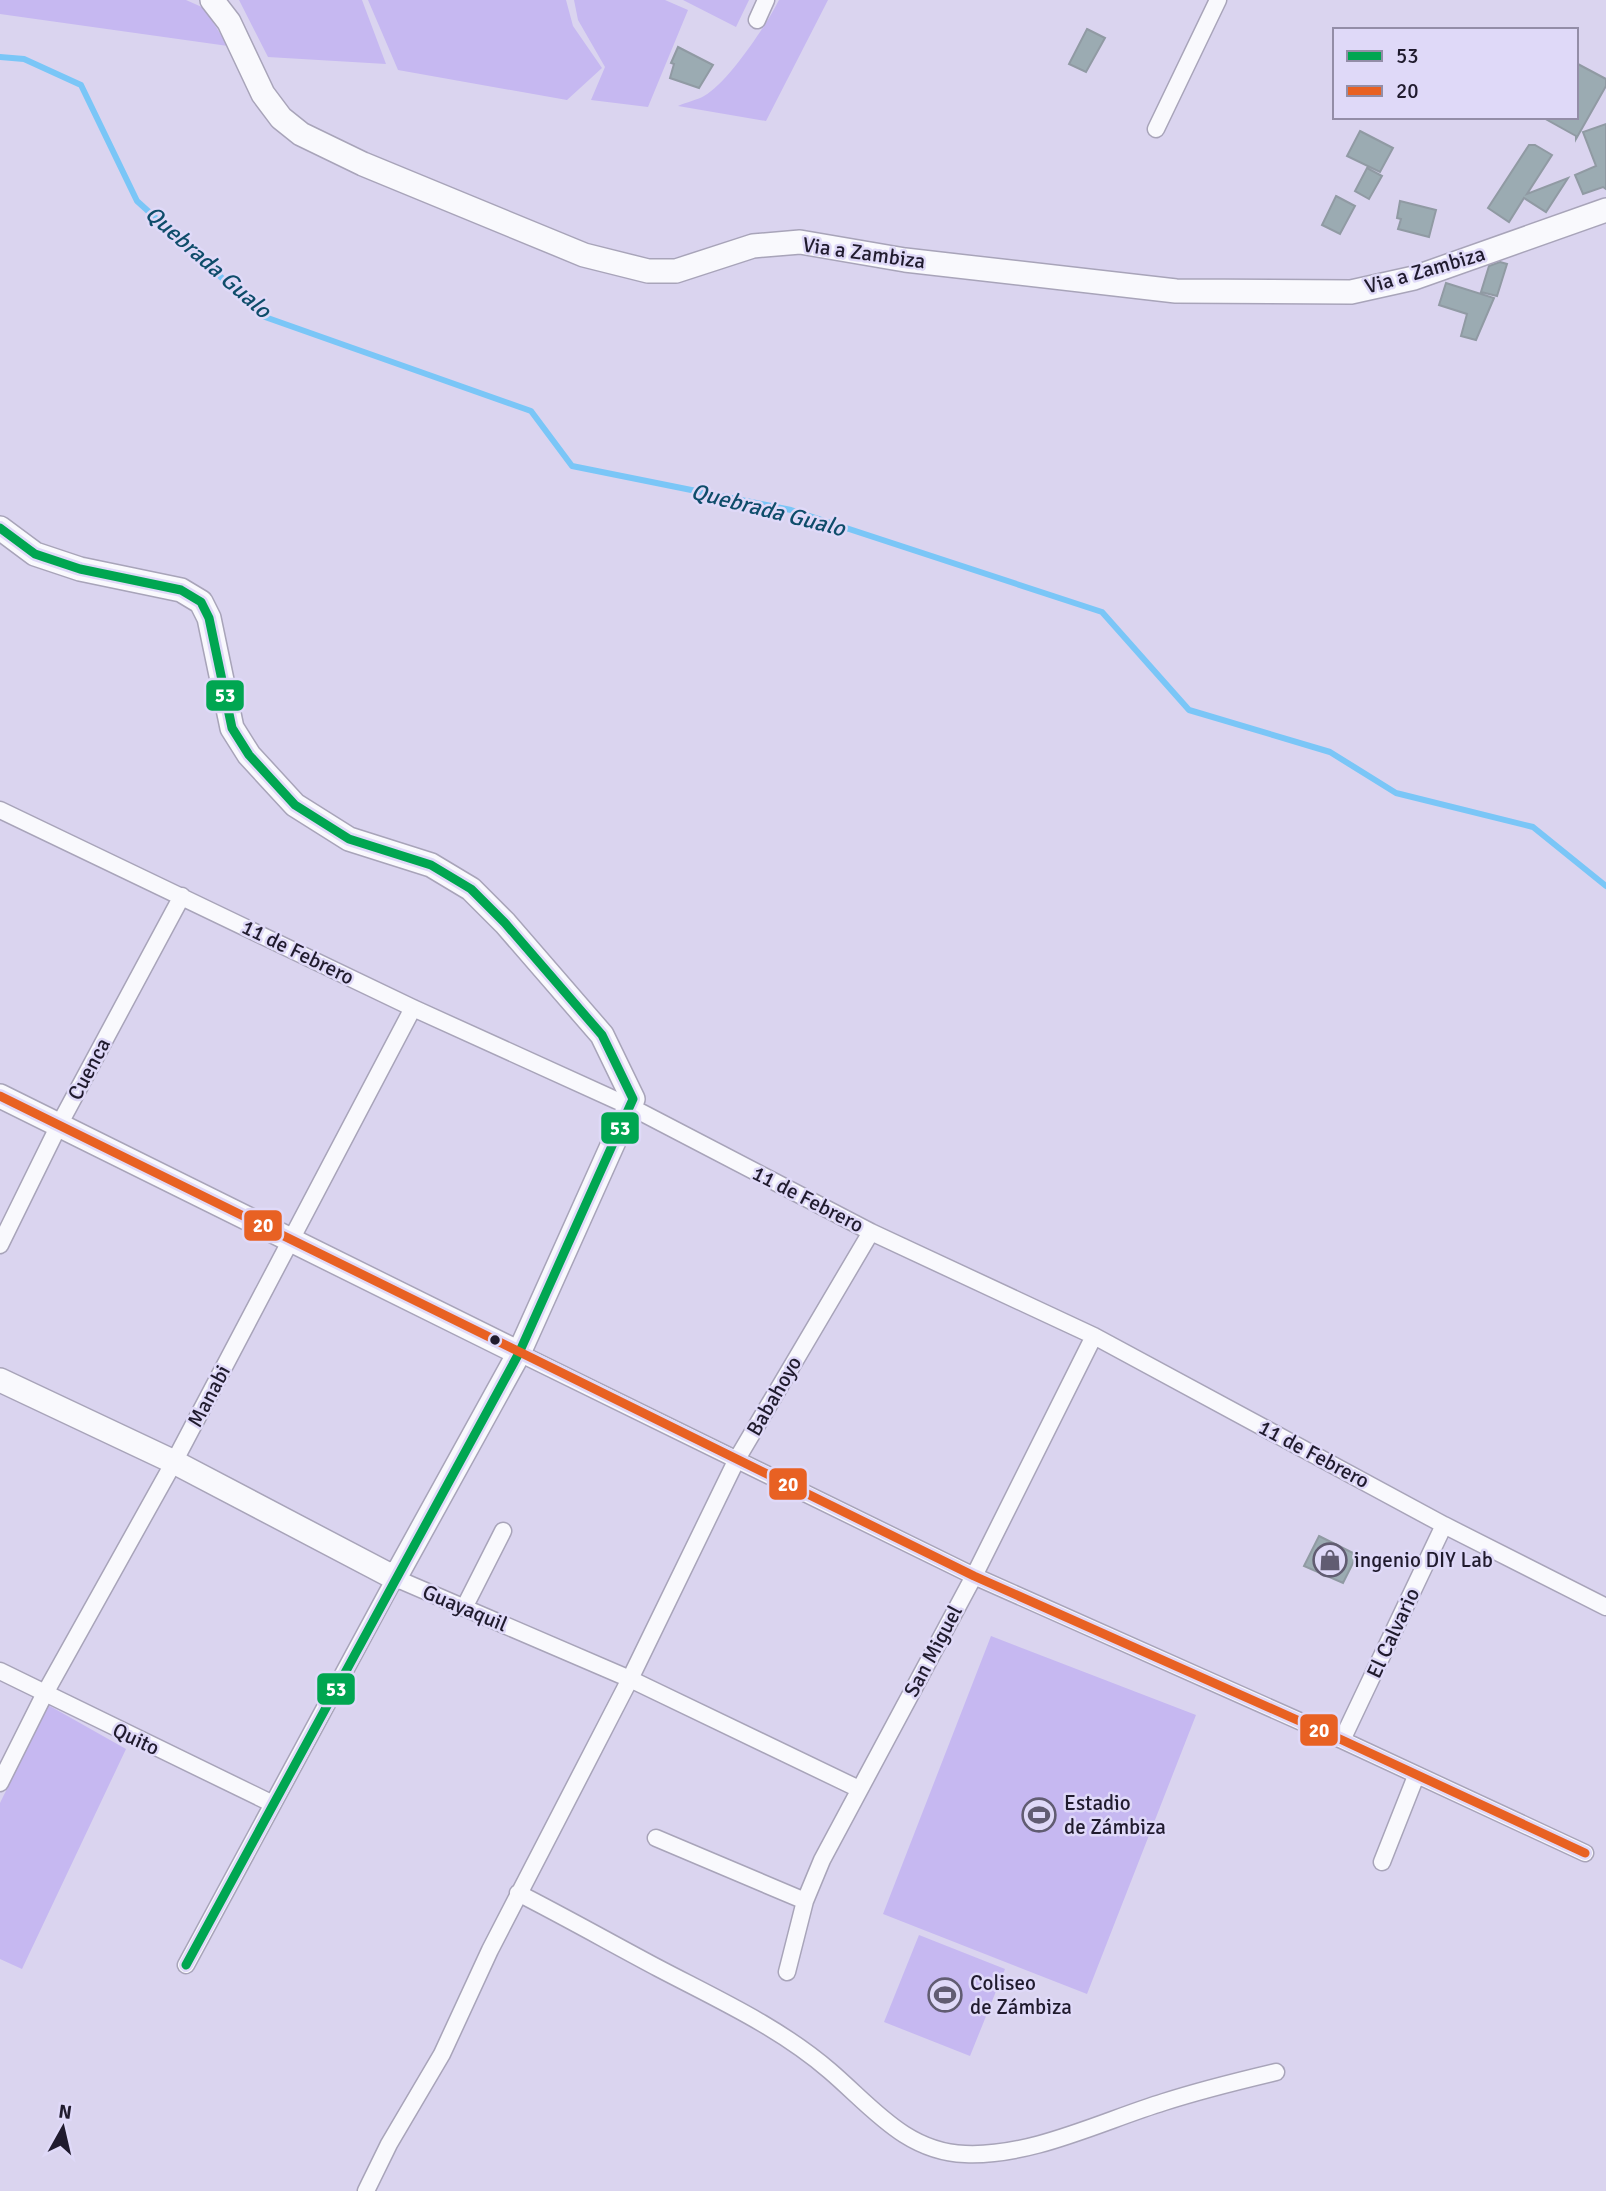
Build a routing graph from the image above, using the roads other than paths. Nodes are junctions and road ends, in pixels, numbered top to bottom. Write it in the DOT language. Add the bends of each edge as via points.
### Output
graph roads {
  1 [pos="212,0"];
  2 [pos="766,0"];
  3 [pos="1218,0"];
  4 [pos="757,20"];
  5 [pos="1157,130"];
  6 [pos="1606,210"];
  7 [pos="0,528"];
  8 [pos="0,810"];
  9 [pos="182,896"];
  10 [pos="414,1008"];
  11 [pos="0,1096"];
  12 [pos="631,1107"];
  13 [pos="59,1125"];
  14 [pos="871,1232"];
  15 [pos="290,1240"];
  16 [pos="0,1245"];
  17 [pos="1094,1336"];
  18 [pos="519,1353"];
  19 [pos="0,1380"];
  20 [pos="737,1459"];
  21 [pos="174,1462"];
  22 [pos="1444,1525"];
  23 [pos="503,1531"];
  24 [pos="974,1576"];
  25 [pos="395,1578"];
  26 [pos="1606,1606"];
  27 [pos="464,1608"];
  28 [pos="0,1671"];
  29 [pos="630,1679"];
  30 [pos="44,1695"];
  31 [pos="1342,1740"];
  32 [pos="1416,1776"];
  33 [pos="0,1783"];
  34 [pos="859,1789"];
  35 [pos="273,1804"];
  36 [pos="656,1838"];
  37 [pos="1585,1853"];
  38 [pos="1382,1862"];
  39 [pos="518,1894"];
  40 [pos="805,1900"];
  41 [pos="186,1965"];
  42 [pos="787,1972"];
  43 [pos="1276,2072"];
  44 [pos="366,2191"];
  1 -- 6 [label="street, Via a Zambiza" via="229,22 262,94 301,134 584,255 648,271 676,271 753,246 800,242 905,260 1176,291 1351,292 1414,278"];
  2 -- 4 [label="street"];
  3 -- 5 [label="street"];
  7 -- 12 [label="street" via="34,554 80,569 181,590 201,602 209,618 232,728 249,755 295,805 349,839 431,865 471,889 602,1035 633,1099"];
  8 -- 9 [label="street, 11 de Febrero"];
  9 -- 10 [label="street, 11 de Febrero"];
  9 -- 13 [label="street, Cuenca"];
  10 -- 12 [label="street, 11 de Febrero"];
  10 -- 15 [label="street, Manabi"];
  11 -- 13 [label="street"];
  12 -- 14 [label="street, 11 de Febrero"];
  12 -- 18 [label="street"];
  13 -- 15 [label="street"];
  13 -- 16 [label="street, Cuenca"];
  14 -- 17 [label="street, 11 de Febrero"];
  14 -- 20 [label="street, Babahoyo"];
  15 -- 18 [label="street"];
  15 -- 21 [label="street, Manabi"];
  17 -- 22 [label="street, 11 de Febrero"];
  17 -- 24 [label="street, San Miguel"];
  18 -- 20 [label="street"];
  18 -- 25 [label="street"];
  19 -- 21 [label="street, Guayaquil"];
  20 -- 24 [label="street"];
  20 -- 29 [label="street, Babahoyo"];
  21 -- 25 [label="street, Guayaquil"];
  21 -- 30 [label="street, Manabi"];
  22 -- 26 [label="street, 11 de Febrero"];
  22 -- 31 [label="street, El Calvario"];
  23 -- 27 [label="street"];
  24 -- 31 [label="street"];
  24 -- 34 [label="street, San Miguel"];
  25 -- 27 [label="street, Guayaquil"];
  25 -- 35 [label="street"];
  27 -- 29 [label="street, Guayaquil"];
  28 -- 30 [label="street, Quito"];
  29 -- 34 [label="street, Guayaquil"];
  29 -- 39 [label="street, Babahoyo"];
  30 -- 33 [label="street, Manabi"];
  30 -- 35 [label="street, Quito"];
  31 -- 32 [label="street"];
  32 -- 37 [label="street"];
  32 -- 38 [label="street"];
  34 -- 40 [label="street, San Miguel"];
  35 -- 41 [label="street"];
  36 -- 40 [label="street"];
  39 -- 43 [label="street" via="727,2002 811,2056 897,2131 936,2151 967,2155 1003,2151"];
  39 -- 44 [label="street, Babahoyo" via="442,2054"];
  40 -- 42 [label="street, San Miguel"];
}
